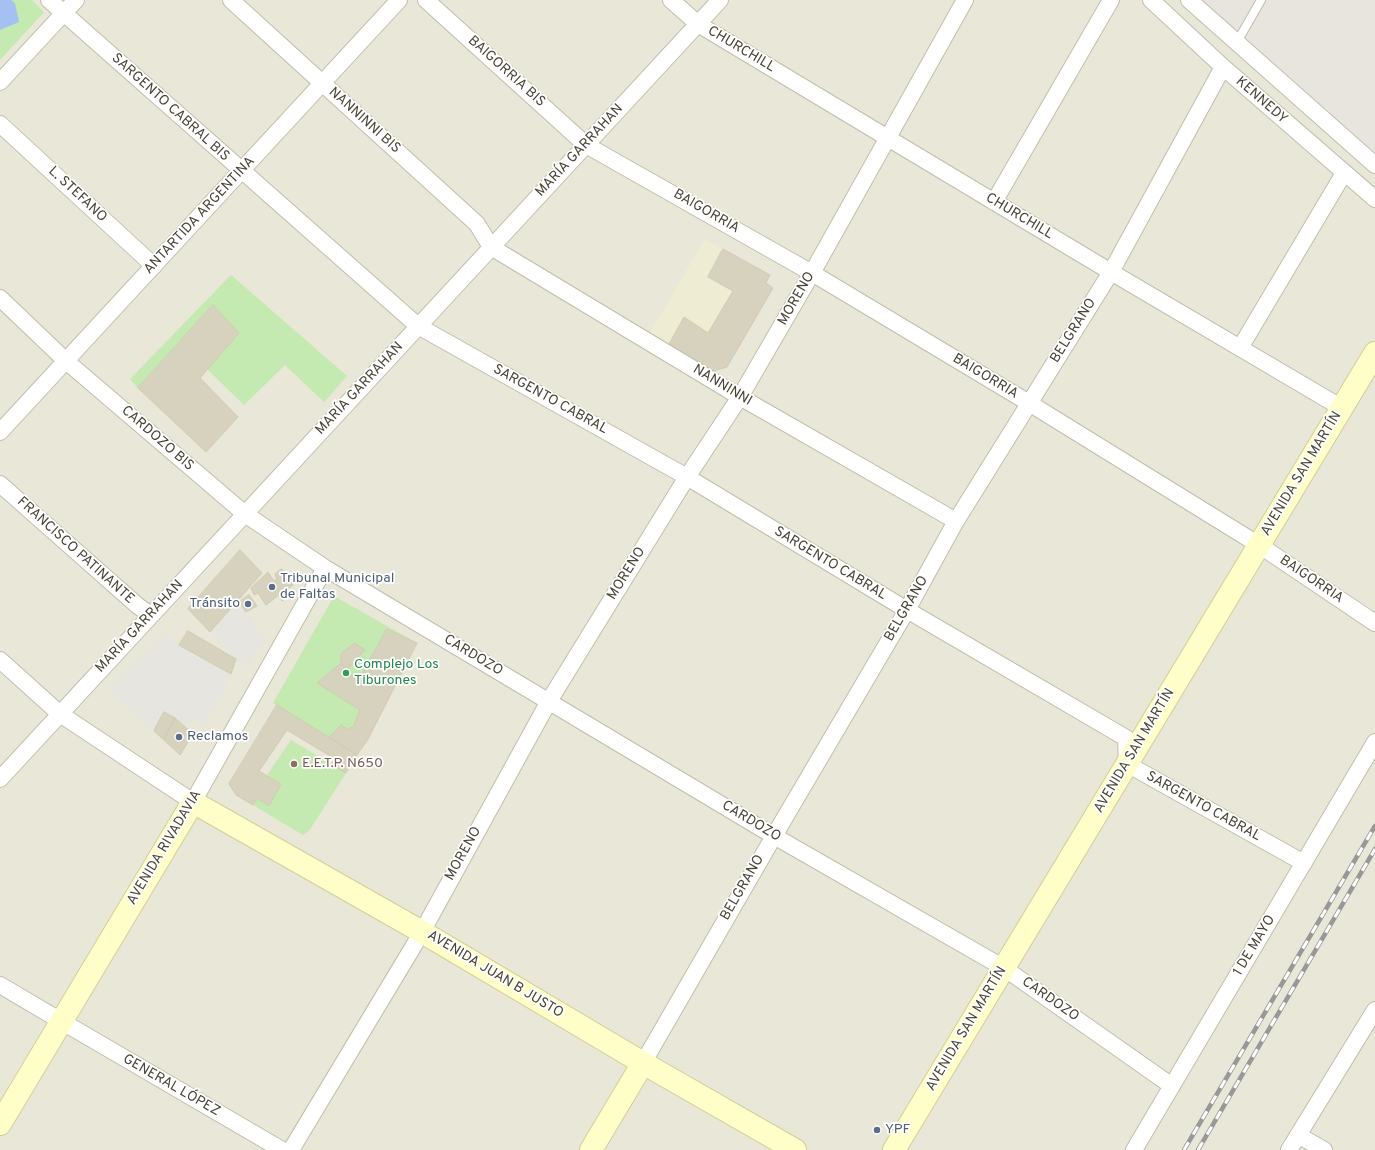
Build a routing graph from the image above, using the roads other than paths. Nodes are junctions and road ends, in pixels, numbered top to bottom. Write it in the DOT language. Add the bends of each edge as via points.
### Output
graph roads {
  1 [pos="49,0"];
  2 [pos="76,0"];
  3 [pos="231,0"];
  4 [pos="399,0"];
  5 [pos="426,0"];
  6 [pos="671,0"];
  7 [pos="720,0"];
  8 [pos="965,0"];
  9 [pos="1112,0"];
  10 [pos="1151,0"];
  11 [pos="1189,0"];
  12 [pos="1261,0"];
  13 [pos="64,13"];
  14 [pos="698,24"];
  15 [pos="1237,42"];
  16 [pos="1223,67"];
  17 [pos="0,82"];
  18 [pos="322,83"];
  19 [pos="0,124"];
  20 [pos="887,138"];
  21 [pos="586,144"];
  22 [pos="1375,165"];
  23 [pos="241,171"];
  24 [pos="1344,173"];
  25 [pos="1375,199"];
  26 [pos="994,202"];
  27 [pos="491,247"];
  28 [pos="154,266"];
  29 [pos="1111,272"];
  30 [pos="812,273"];
  31 [pos="0,298"];
  32 [pos="418,326"];
  33 [pos="1240,348"];
  34 [pos="1375,353"];
  35 [pos="66,361"];
  36 [pos="740,397"];
  37 [pos="1029,404"];
  38 [pos="1342,408"];
  39 [pos="0,432"];
  40 [pos="687,477"];
  41 [pos="0,484"];
  42 [pos="244,514"];
  43 [pos="956,521"];
  44 [pos="1259,545"];
  45 [pos="325,568"];
  46 [pos="907,610"];
  47 [pos="151,615"];
  48 [pos="1375,624"];
  49 [pos="0,660"];
  50 [pos="549,701"];
  51 [pos="60,714"];
  52 [pos="1375,742"];
  53 [pos="1127,764"];
  54 [pos="0,779"];
  55 [pos="193,802"];
  56 [pos="774,836"];
  57 [pos="1304,863"];
  58 [pos="422,932"];
  59 [pos="1004,968"];
  60 [pos="0,985"];
  61 [pos="1375,1010"];
  62 [pos="61,1021"];
  63 [pos="643,1063"];
  64 [pos="1172,1086"];
  65 [pos="0,1124"];
  66 [pos="1298,1135"];
  67 [pos="282,1150"];
  68 [pos="291,1150"];
  69 [pos="591,1150"];
  70 [pos="795,1150"];
  71 [pos="894,1150"];
  72 [pos="1134,1150"];
  73 [pos="1289,1150"];
  74 [pos="1324,1150"];
  1 -- 13 [label="street, SARGENTO CABRAL BIS"];
  2 -- 13 [label="street"];
  3 -- 18 [label="street, NANNINNI BIS"];
  4 -- 18 [label="street, ANTARTIDA ARGENTINA"];
  5 -- 21 [label="street, BAIGORRIA BIS"];
  6 -- 14 [label="street, CHURCHILL"];
  7 -- 14 [label="street, MARÍA GARRAHAN"];
  8 -- 20 [label="street, MORENO"];
  9 -- 26 [label="street"];
  10 -- 16 [label="street, KENNEDY"];
  11 -- 15 [label="street, KENNEDY"];
  12 -- 15 [label="lane"];
  13 -- 17 [label="street"];
  13 -- 23 [label="street, SARGENTO CABRAL BIS"];
  14 -- 20 [label="street, CHURCHILL"];
  14 -- 21 [label="street, MARÍA GARRAHAN"];
  15 -- 22 [label="street, KENNEDY"];
  16 -- 24 [label="street, KENNEDY"];
  16 -- 29 [label="street, BELGRANO"];
  18 -- 23 [label="street, ANTARTIDA ARGENTINA"];
  18 -- 27 [label="street, NANNINNI BIS" via="477,224"];
  19 -- 28 [label="street, L. STEFANO"];
  20 -- 26 [label="street, CHURCHILL"];
  20 -- 30 [label="street, MORENO"];
  21 -- 27 [label="street, MARÍA GARRAHAN"];
  21 -- 30 [label="street, BAIGORRIA"];
  23 -- 28 [label="street, ANTARTIDA ARGENTINA"];
  23 -- 32 [label="street, SARGENTO CABRAL BIS"];
  24 -- 25 [label="street, KENNEDY"];
  24 -- 33 [label="street"];
  26 -- 29 [label="street, CHURCHILL"];
  27 -- 32 [label="street, MARÍA GARRAHAN"];
  27 -- 36 [label="street, NANNINNI"];
  28 -- 35 [label="street, ANTARTIDA ARGENTINA"];
  29 -- 33 [label="street, CHURCHILL"];
  29 -- 37 [label="street, BELGRANO"];
  30 -- 36 [label="street, MORENO"];
  30 -- 37 [label="street, BAIGORRIA"];
  31 -- 35 [label="street, CARDOZO BIS"];
  32 -- 40 [label="street, SARGENTO CABRAL"];
  32 -- 42 [label="street, MARÍA GARRAHAN"];
  33 -- 38 [label="street, CHURCHILL"];
  34 -- 38 [label="main road, AVENIDA SAN MARTÍN"];
  35 -- 39 [label="street, ANTARTIDA ARGENTINA"];
  35 -- 42 [label="street, CARDOZO BIS"];
  36 -- 40 [label="street, MORENO"];
  36 -- 43 [label="street, NANNINNI"];
  37 -- 43 [label="street, BELGRANO"];
  37 -- 44 [label="street, BAIGORRIA"];
  38 -- 44 [label="main road, AVENIDA SAN MARTÍN"];
  40 -- 46 [label="street, SARGENTO CABRAL"];
  40 -- 50 [label="street, MORENO"];
  41 -- 47 [label="street, FRANCISCO PATINANTE"];
  42 -- 45 [label="street, CARDOZO BIS"];
  42 -- 47 [label="street, MARÍA GARRAHAN"];
  43 -- 46 [label="street, BELGRANO"];
  44 -- 48 [label="street, BAIGORRIA"];
  44 -- 53 [label="main road, AVENIDA SAN MARTÍN"];
  45 -- 50 [label="street, CARDOZO"];
  45 -- 55 [label="street, AVENIDA RIVADAVIA"];
  46 -- 53 [label="street, SARGENTO CABRAL" via="1126,738"];
  46 -- 56 [label="street, BELGRANO"];
  47 -- 51 [label="street, MARÍA GARRAHAN"];
  49 -- 51 [label="street"];
  50 -- 56 [label="street, CARDOZO"];
  50 -- 58 [label="street, MORENO"];
  51 -- 54 [label="street, MARÍA GARRAHAN"];
  51 -- 55 [label="street"];
  52 -- 57 [label="street, 1 DE MAYO"];
  53 -- 57 [label="street, SARGENTO CABRAL"];
  53 -- 59 [label="main road, AVENIDA SAN MARTÍN"];
  55 -- 58 [label="main road, AVENIDA JUAN B JUSTO"];
  55 -- 62 [label="main road, AVENIDA RIVADAVIA"];
  56 -- 59 [label="street, CARDOZO"];
  56 -- 63 [label="street, BELGRANO"];
  57 -- 64 [label="street, 1 DE MAYO"];
  58 -- 63 [label="main road, AVENIDA JUAN B JUSTO"];
  58 -- 68 [label="street, MORENO"];
  59 -- 64 [label="street, CARDOZO"];
  59 -- 71 [label="main road, AVENIDA SAN MARTÍN"];
  60 -- 62 [label="street, GENERAL LÓPEZ"];
  61 -- 66 [label="street"];
  62 -- 65 [label="main road, AVENIDA RIVADAVIA"];
  62 -- 67 [label="street, GENERAL LÓPEZ"];
  63 -- 69 [label="main road, BELGRANO"];
  63 -- 70 [label="main road, AVENIDA JUAN B JUSTO"];
  64 -- 72 [label="street, 1 DE MAYO"];
  66 -- 73 [label="street"];
  66 -- 74 [label="street"];
}
